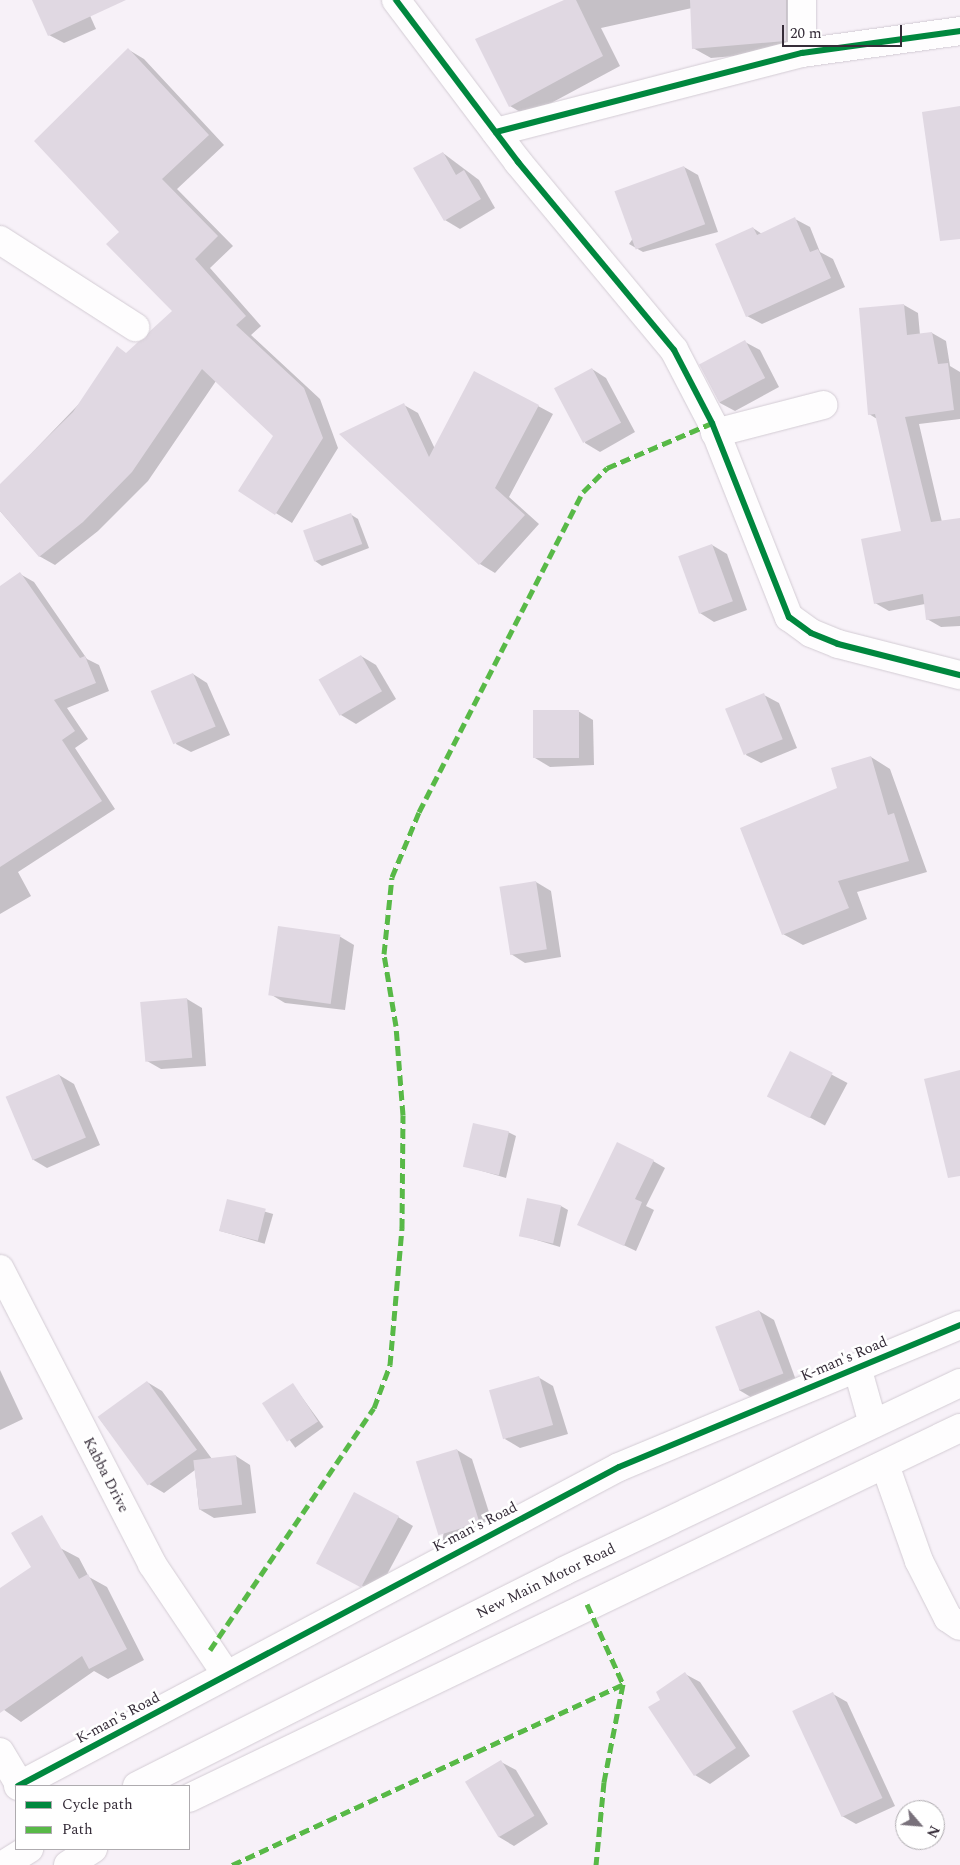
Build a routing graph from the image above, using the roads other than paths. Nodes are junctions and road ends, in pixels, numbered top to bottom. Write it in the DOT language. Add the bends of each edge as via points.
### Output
graph roads {
  1 [pos="396,0"];
  2 [pos="802,0"];
  3 [pos="960,31"];
  4 [pos="802,53"];
  5 [pos="496,132"];
  6 [pos="0,240"];
  7 [pos="135,327"];
  8 [pos="823,405"];
  9 [pos="715,432"];
  10 [pos="960,675"];
  11 [pos="0,1269"];
  12 [pos="960,1325"];
  13 [pos="857,1366"];
  14 [pos="960,1383"];
  15 [pos="873,1424"];
  16 [pos="960,1428"];
  17 [pos="885,1465"];
  18 [pos="960,1626"];
  19 [pos="226,1674"];
  20 [pos="0,1752"];
  21 [pos="21,1785"];
  22 [pos="138,1785"];
  23 [pos="14,1789"];
  24 [pos="190,1798"];
  25 [pos="27,1850"];
  26 [pos="91,1850"];
  27 [pos="2,1865"];
  28 [pos="68,1865"];
  1 -- 5 [label="main road"];
  2 -- 4 [label="main road"];
  3 -- 4 [label="main road"];
  4 -- 5 [label="main road"];
  5 -- 9 [label="main road" via="674,350"];
  6 -- 7 [label="main road"];
  8 -- 9 [label="main road"];
  9 -- 10 [label="main road" via="789,617 811,633 838,644"];
  11 -- 19 [label="main road, Kabba Drive" via="152,1564"];
  12 -- 13 [label="main road, K-man's Road"];
  13 -- 15 [label="main road"];
  13 -- 19 [label="main road, K-man's Road" via="619,1467"];
  14 -- 15 [label="main road, New Main Motor Road"];
  15 -- 22 [label="main road, New Main Motor Road" via="564,1572"];
  16 -- 17 [label="main road"];
  17 -- 18 [label="main road" via="920,1561 948,1618"];
  17 -- 24 [label="main road"];
  19 -- 21 [label="main road, K-man's Road"];
  20 -- 23 [label="main road"];
  25 -- 27 [label="main road"];
  26 -- 28 [label="main road"];
}
